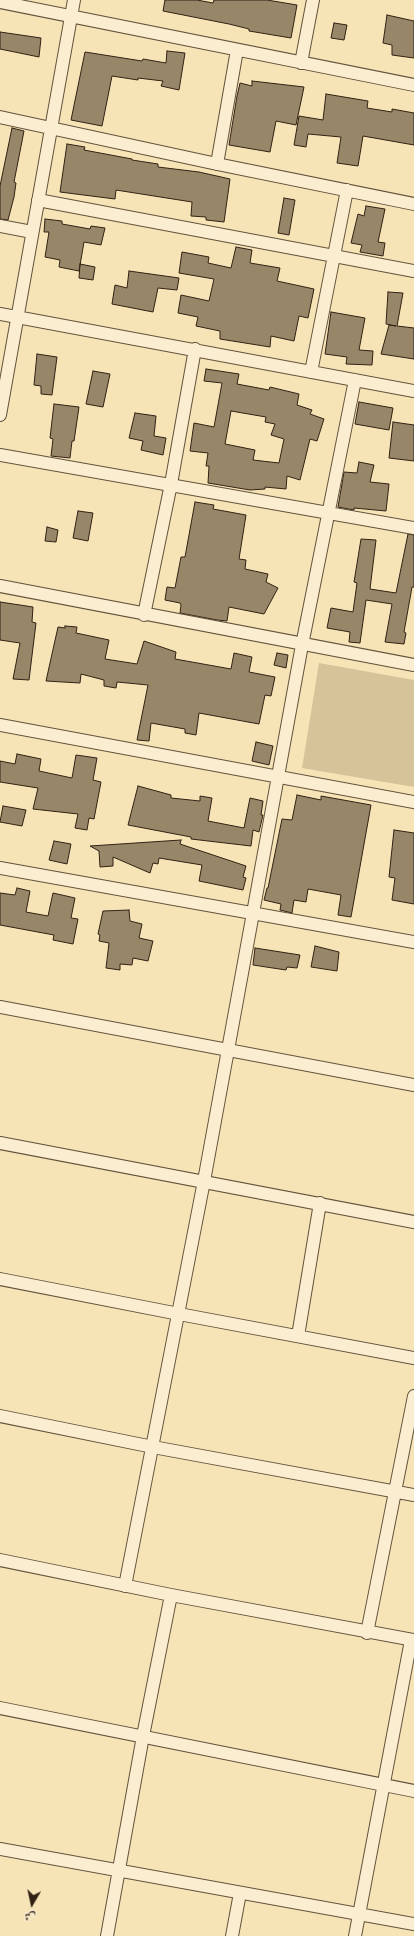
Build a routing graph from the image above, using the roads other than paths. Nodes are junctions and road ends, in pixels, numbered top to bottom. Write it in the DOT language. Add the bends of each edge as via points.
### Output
graph roads {
  1 [pos="74,0"];
  2 [pos="313,0"];
  3 [pos="0,2"];
  4 [pos="71,16"];
  5 [pos="237,50"];
  6 [pos="301,63"];
  7 [pos="414,85"];
  8 [pos="0,117"];
  9 [pos="51,128"];
  10 [pos="217,164"];
  11 [pos="347,190"];
  12 [pos="38,200"];
  13 [pos="414,204"];
  14 [pos="0,226"];
  15 [pos="32,232"];
  16 [pos="334,256"];
  17 [pos="414,271"];
  18 [pos="0,314"];
  19 [pos="17,317"];
  20 [pos="195,349"];
  21 [pos="311,372"];
  22 [pos="355,380"];
  23 [pos="414,391"];
  24 [pos="0,415"];
  25 [pos="0,455"];
  26 [pos="171,484"];
  27 [pos="327,513"];
  28 [pos="414,528"];
  29 [pos="0,586"];
  30 [pos="144,615"];
  31 [pos="302,645"];
  32 [pos="414,665"];
  33 [pos="0,725"];
  34 [pos="277,777"];
  35 [pos="414,802"];
  36 [pos="0,868"];
  37 [pos="253,913"];
  38 [pos="414,942"];
  39 [pos="0,1007"];
  40 [pos="228,1050"];
  41 [pos="414,1085"];
  42 [pos="0,1143"];
  43 [pos="204,1182"];
  44 [pos="320,1204"];
  45 [pos="414,1222"];
  46 [pos="0,1279"];
  47 [pos="179,1314"];
  48 [pos="298,1336"];
  49 [pos="414,1358"];
  50 [pos="414,1396"];
  51 [pos="0,1416"];
  52 [pos="153,1446"];
  53 [pos="396,1492"];
  54 [pos="414,1495"];
  55 [pos="0,1560"];
  56 [pos="126,1586"];
  57 [pos="171,1595"];
  58 [pos="367,1632"];
  59 [pos="412,1640"];
  60 [pos="0,1708"];
  61 [pos="143,1736"];
  62 [pos="384,1786"];
  63 [pos="414,1791"];
  64 [pos="0,1849"];
  65 [pos="120,1872"];
  66 [pos="240,1893"];
  67 [pos="359,1914"];
  68 [pos="414,1924"];
  69 [pos="107,1936"];
  70 [pos="232,1936"];
  71 [pos="355,1936"];
  1 -- 4 [label="street"];
  2 -- 6 [label="street"];
  3 -- 4 [label="street"];
  4 -- 5 [label="street"];
  4 -- 9 [label="street"];
  5 -- 6 [label="street"];
  5 -- 10 [label="street"];
  6 -- 7 [label="street"];
  8 -- 9 [label="street"];
  9 -- 10 [label="street"];
  9 -- 12 [label="street"];
  10 -- 11 [label="street"];
  11 -- 13 [label="street"];
  11 -- 16 [label="street"];
  12 -- 15 [label="street"];
  12 -- 16 [label="street"];
  14 -- 15 [label="street"];
  15 -- 19 [label="street"];
  16 -- 17 [label="street"];
  16 -- 21 [label="street"];
  18 -- 19 [label="street"];
  19 -- 20 [label="street"];
  19 -- 24 [label="street"];
  20 -- 21 [label="street"];
  20 -- 26 [label="street"];
  21 -- 22 [label="street"];
  22 -- 23 [label="street"];
  22 -- 27 [label="street"];
  25 -- 26 [label="street"];
  26 -- 27 [label="street"];
  26 -- 30 [label="street"];
  27 -- 28 [label="street"];
  27 -- 31 [label="street"];
  29 -- 30 [label="street"];
  30 -- 31 [label="street"];
  31 -- 32 [label="street"];
  31 -- 34 [label="street"];
  33 -- 34 [label="street"];
  34 -- 35 [label="street"];
  34 -- 37 [label="street"];
  36 -- 37 [label="street"];
  37 -- 38 [label="street"];
  37 -- 40 [label="street"];
  39 -- 40 [label="street"];
  40 -- 41 [label="street"];
  40 -- 43 [label="street"];
  42 -- 43 [label="street"];
  43 -- 44 [label="street"];
  43 -- 47 [label="street"];
  44 -- 45 [label="street"];
  44 -- 48 [label="street"];
  46 -- 47 [label="street"];
  47 -- 48 [label="street"];
  47 -- 52 [label="street"];
  48 -- 49 [label="street"];
  50 -- 53 [label="street"];
  51 -- 52 [label="street"];
  52 -- 53 [label="street"];
  52 -- 56 [label="street"];
  53 -- 54 [label="street"];
  53 -- 58 [label="street"];
  55 -- 56 [label="street"];
  56 -- 57 [label="street"];
  57 -- 58 [label="street"];
  57 -- 61 [label="street"];
  58 -- 59 [label="street"];
  59 -- 62 [label="street"];
  60 -- 61 [label="street"];
  61 -- 62 [label="street"];
  61 -- 65 [label="street"];
  62 -- 63 [label="street"];
  62 -- 67 [label="street"];
  64 -- 65 [label="street"];
  65 -- 66 [label="street"];
  65 -- 69 [label="street"];
  66 -- 67 [label="street"];
  66 -- 70 [label="street"];
  67 -- 68 [label="street"];
  67 -- 71 [label="street"];
}
